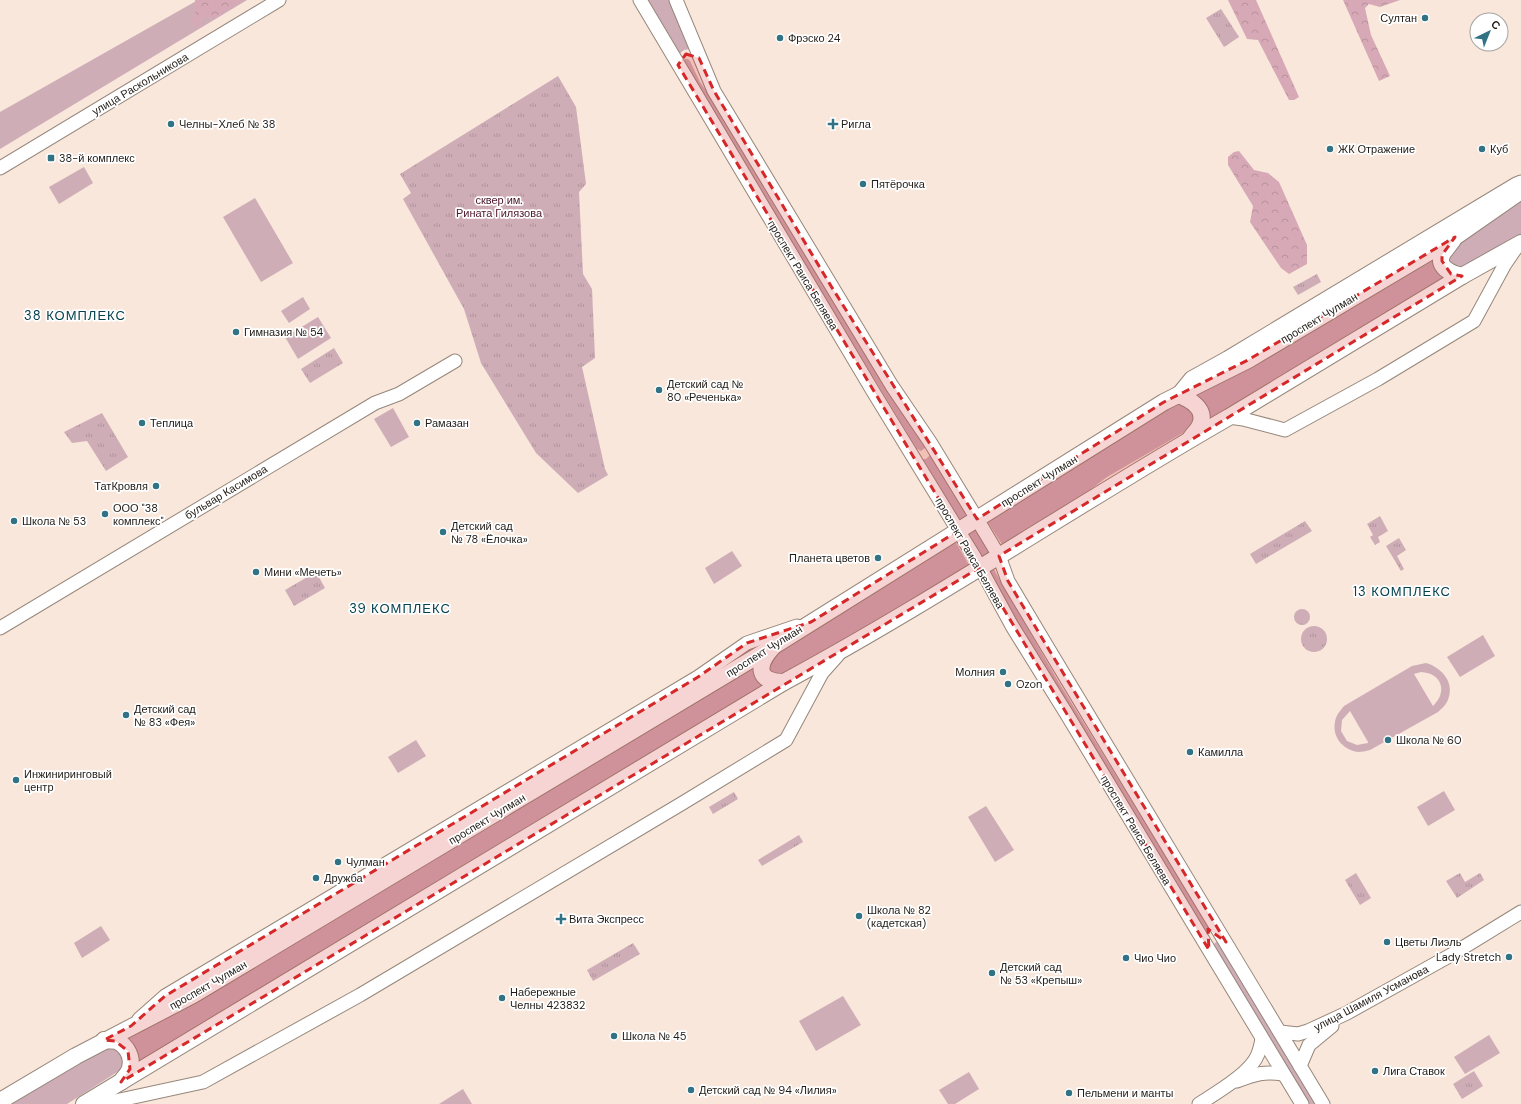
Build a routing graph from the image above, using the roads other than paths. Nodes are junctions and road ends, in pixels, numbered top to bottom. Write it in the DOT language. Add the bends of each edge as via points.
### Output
graph roads {
  1 [pos="279,0"];
  2 [pos="640,0"];
  3 [pos="676,0"];
  4 [pos="699,58"];
  5 [pos="678,65"];
  6 [pos="0,168"];
  7 [pos="1521,182"];
  8 [pos="1521,191"];
  9 [pos="1455,237"];
  10 [pos="1520,244"];
  11 [pos="1462,276"];
  12 [pos="455,361"];
  13 [pos="1178,395"];
  14 [pos="1229,417"];
  15 [pos="1190,438"];
  16 [pos="930,442"];
  17 [pos="909,451"];
  18 [pos="977,519"];
  19 [pos="958,531"];
  20 [pos="999,556"];
  21 [pos="980,568"];
  22 [pos="810,622"];
  23 [pos="0,628"];
  24 [pos="774,646"];
  25 [pos="840,652"];
  26 [pos="784,682"];
  27 [pos="1521,912"];
  28 [pos="1226,942"];
  29 [pos="1208,950"];
  30 [pos="1347,1013"];
  31 [pos="131,1026"];
  32 [pos="1280,1032"];
  33 [pos="1262,1039"];
  34 [pos="104,1040"];
  35 [pos="1300,1066"];
  36 [pos="1283,1074"];
  37 [pos="121,1082"];
  38 [pos="1232,1083"];
  39 [pos="0,1101"];
  40 [pos="84,1104"];
  41 [pos="101,1104"];
  42 [pos="1199,1104"];
  43 [pos="1302,1104"];
  44 [pos="1323,1104"];
  1 -- 6 [label="street, улица Раскольникова"];
  2 -- 5 [label="street, проспект Раиса Беляева"];
  3 -- 4 [label="street, проспект Раиса Беляева"];
  4 -- 5 [label="street" via="690,53 686,54"];
  4 -- 16 [label="street, проспект Раиса Беляева" via="714,91 831,286 892,386"];
  5 -- 17 [label="street, проспект Раиса Беляева"];
  7 -- 13 [label="street" via="1191,378"];
  8 -- 9 [label="main road, проспект Чулман"];
  9 -- 11 [label="main road" via="1442,255 1442,261 1451,274"];
  9 -- 13 [label="main road, проспект Чулман" via="1248,360"];
  10 -- 11 [label="main road"];
  10 -- 14 [label="street" via="1505,264 1474,321 1378,379 1285,430"];
  11 -- 14 [label="main road"];
  12 -- 23 [label="street, бульвар Касимова" via="399,394 370,406"];
  13 -- 15 [label="main road" via="1195,403 1199,409 1200,424"];
  13 -- 18 [label="main road, проспект Чулман"];
  14 -- 15 [label="main road"];
  15 -- 20 [label="main road"];
  16 -- 17 [label="street" via="926,453 916,455"];
  16 -- 18 [label="street, проспект Раиса Беляева"];
  17 -- 19 [label="street, проспект Раиса Беляева"];
  18 -- 19 [label="main road, проспект Чулман"];
  18 -- 20 [label="street, проспект Раиса Беляева"];
  19 -- 21 [label="street, проспект Раиса Беляева"];
  19 -- 22 [label="main road, проспект Чулман"];
  20 -- 21 [label="main road"];
  20 -- 28 [label="street, проспект Раиса Беляева" via="1008,580"];
  21 -- 25 [label="main road"];
  21 -- 29 [label="street, проспект Раиса Беляева" via="1012,626"];
  22 -- 24 [label="main road, проспект Чулман"];
  22 -- 31 [label="street" via="747,643 698,677 165,996"];
  24 -- 26 [label="main road" via="764,657 761,665 762,674 774,682"];
  24 -- 31 [label="main road, проспект Чулман" via="193,995"];
  25 -- 26 [label="main road"];
  25 -- 41 [label="street" via="822,673 786,740 360,995 203,1082"];
  26 -- 37 [label="main road"];
  27 -- 30 [label="street, улица Шамиля Усманова" via="1451,955"];
  28 -- 29 [label="street" via="1212,936 1208,941"];
  28 -- 32 [label="street, проспект Раиса Беляева"];
  29 -- 33 [label="street, проспект Раиса Беляева"];
  30 -- 32 [label="street, улица Шамиля Усманова" via="1298,1034"];
  30 -- 35 [label="street" via="1309,1045"];
  31 -- 34 [label="main road, проспект Чулман"];
  32 -- 35 [label="street, проспект Раиса Беляева"];
  33 -- 36 [label="street, проспект Раиса Беляева"];
  33 -- 38 [label="street" via="1258,1055"];
  34 -- 37 [label="main road" via="115,1041 128,1051 131,1059 130,1069"];
  34 -- 39 [label="main road, проспект Чулман"];
  35 -- 44 [label="street, проспект Раиса Беляева"];
  36 -- 38 [label="street" via="1259,1073"];
  36 -- 43 [label="street, проспект Раиса Беляева"];
  37 -- 40 [label="main road"];
  38 -- 42 [label="street"];
}
